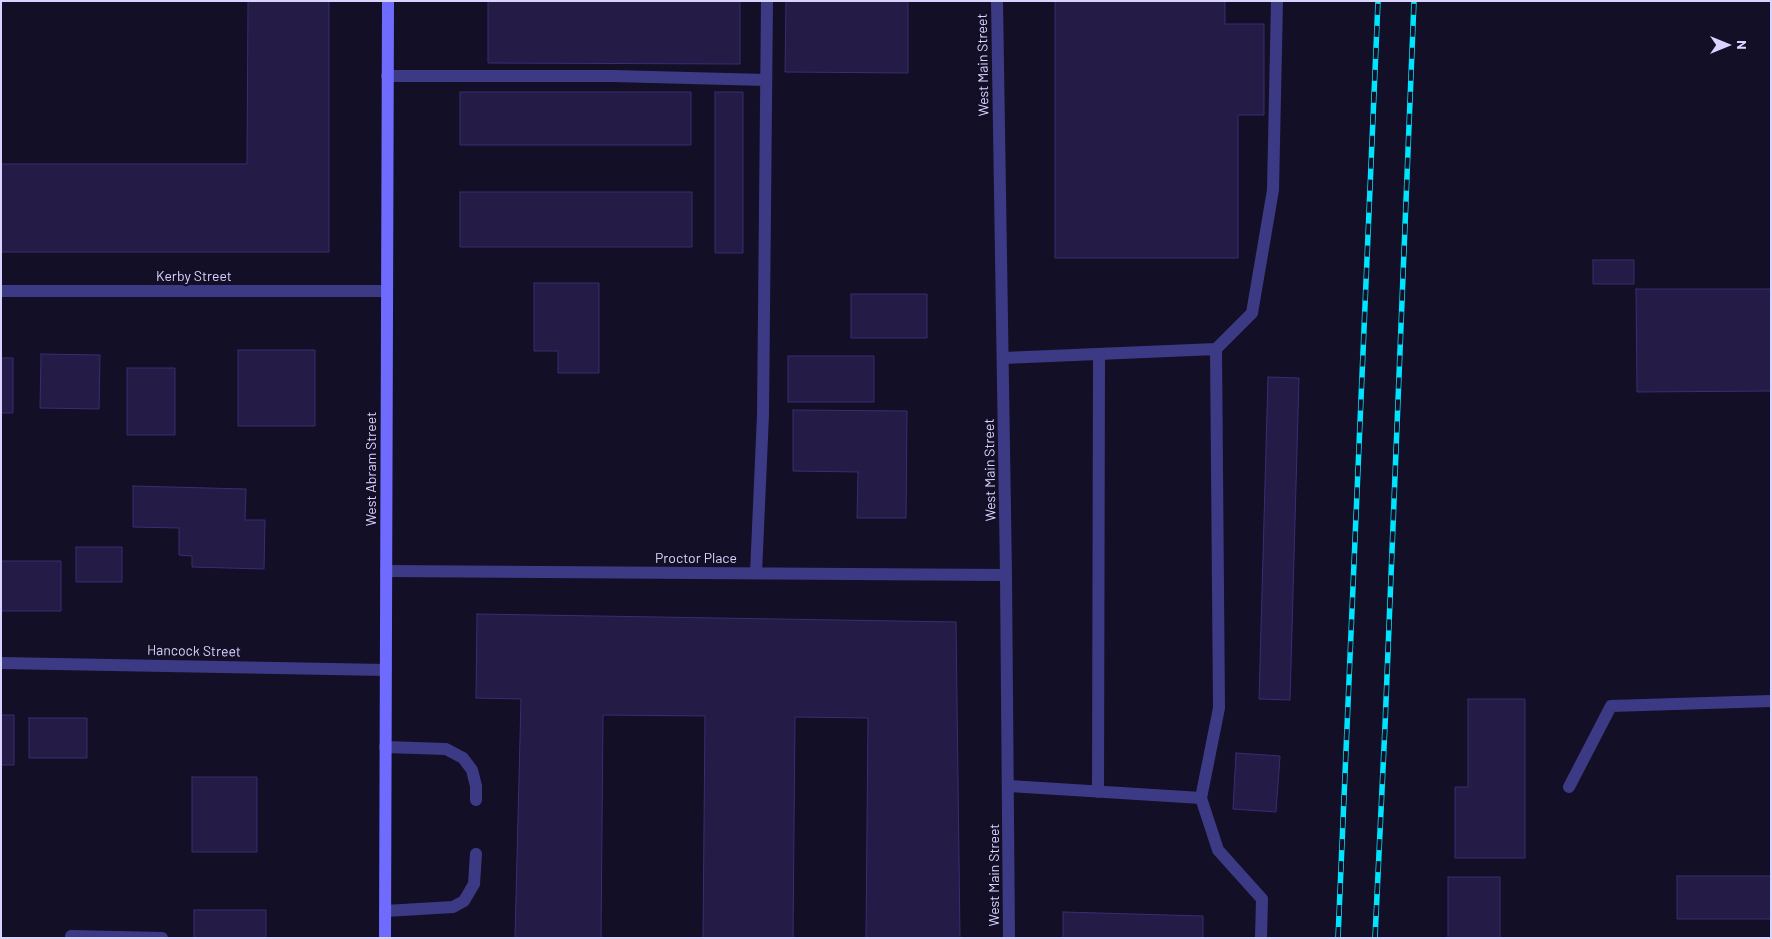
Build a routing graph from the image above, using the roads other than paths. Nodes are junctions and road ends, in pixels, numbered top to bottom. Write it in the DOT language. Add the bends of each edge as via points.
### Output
graph roads {
  1 [pos="388,1"];
  2 [pos="767,1"];
  3 [pos="997,1"];
  4 [pos="1277,1"];
  5 [pos="387,76"];
  6 [pos="766,80"];
  7 [pos="1,291"];
  8 [pos="387,291"];
  9 [pos="1216,349"];
  10 [pos="1100,354"];
  11 [pos="1003,358"];
  12 [pos="386,571"];
  13 [pos="756,573"];
  14 [pos="1006,575"];
  15 [pos="1,663"];
  16 [pos="386,670"];
  17 [pos="1771,701"];
  18 [pos="385,747"];
  19 [pos="1009,786"];
  20 [pos="1569,787"];
  21 [pos="1098,792"];
  22 [pos="1201,798"];
  23 [pos="476,800"];
  24 [pos="476,854"];
  25 [pos="385,911"];
  26 [pos="71,936"];
  27 [pos="162,938"];
  28 [pos="385,938"];
  29 [pos="1010,938"];
  30 [pos="1261,938"];
  1 -- 5 [label="main road, West Abram Street"];
  2 -- 6 [label="street"];
  3 -- 11 [label="street, West Main Street"];
  4 -- 9 [label="street" via="1273,190 1252,313"];
  5 -- 6 [label="street"];
  5 -- 8 [label="main road, West Abram Street"];
  6 -- 13 [label="street" via="763,414"];
  7 -- 8 [label="street, Kerby Street"];
  8 -- 12 [label="main road, West Abram Street"];
  9 -- 10 [label="street"];
  9 -- 22 [label="street" via="1219,708"];
  10 -- 11 [label="street"];
  10 -- 21 [label="street"];
  11 -- 14 [label="street, West Main Street"];
  12 -- 13 [label="street, Proctor Place"];
  12 -- 16 [label="main road, West Abram Street"];
  13 -- 14 [label="street, Proctor Place"];
  14 -- 19 [label="street, West Main Street"];
  15 -- 16 [label="street, Hancock Street"];
  16 -- 18 [label="main road, West Abram Street"];
  17 -- 20 [label="street" via="1611,706"];
  18 -- 23 [label="street" via="446,748 463,758 472,770"];
  18 -- 25 [label="main road, West Abram Street"];
  19 -- 21 [label="street"];
  19 -- 29 [label="street, West Main Street"];
  21 -- 22 [label="street"];
  22 -- 30 [label="street" via="1218,850 1262,899"];
  24 -- 25 [label="street" via="474,884 464,900 453,907"];
  25 -- 28 [label="main road, West Abram Street"];
  26 -- 27 [label="street"];
}
